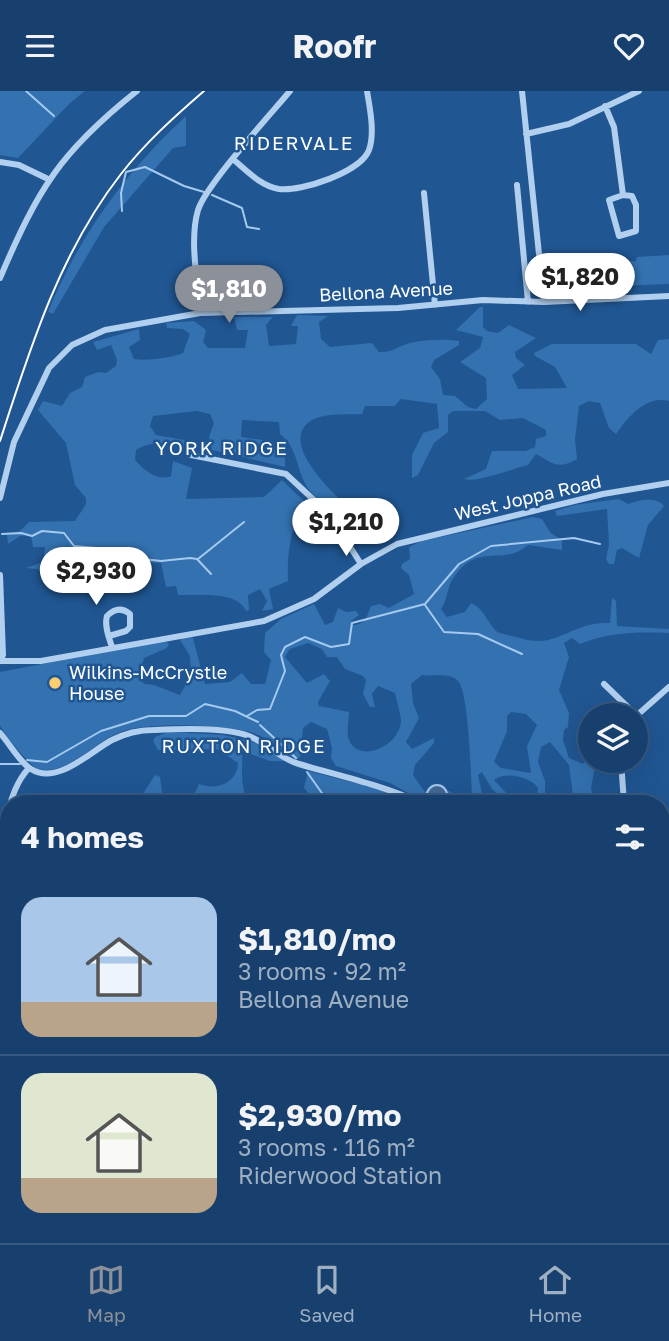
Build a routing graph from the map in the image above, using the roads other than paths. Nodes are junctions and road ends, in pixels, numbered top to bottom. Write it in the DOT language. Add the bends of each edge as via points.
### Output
graph roads {
  1 [pos="137,91"];
  2 [pos="290,91"];
  3 [pos="367,91"];
  4 [pos="522,91"];
  5 [pos="639,91"];
  6 [pos="605,106"];
  7 [pos="526,134"];
  8 [pos="234,160"];
  9 [pos="0,162"];
  10 [pos="48,179"];
  11 [pos="517,185"];
  12 [pos="424,193"];
  13 [pos="623,195"];
  14 [pos="0,278"];
  15 [pos="669,296"];
  16 [pos="528,302"];
  17 [pos="544,302"];
  18 [pos="435,306"];
  19 [pos="200,313"];
  20 [pos="191,455"];
  21 [pos="669,483"];
  22 [pos="0,498"];
  23 [pos="361,564"];
  24 [pos="0,575"];
  25 [pos="109,636"];
  26 [pos="112,647"];
  27 [pos="0,661"];
  28 [pos="604,684"];
  29 [pos="669,687"];
  30 [pos="623,703"];
  31 [pos="648,705"];
  32 [pos="0,733"];
  33 [pos="29,768"];
  34 [pos="622,773"];
  35 [pos="9,795"];
  36 [pos="401,795"];
  37 [pos="623,795"];
  38 [pos="0,900"];
  39 [pos="0,906"];
  1 -- 10 [label="street" via="85,134"];
  2 -- 8 [label="street"];
  3 -- 8 [label="street" via="371,144 359,165 349,172 278,189 262,183"];
  4 -- 7 [label="street"];
  5 -- 6 [label="street"];
  6 -- 7 [label="street" via="569,124"];
  6 -- 13 [label="street" via="614,127"];
  7 -- 17 [label="street"];
  8 -- 19 [label="street" via="198,209"];
  9 -- 10 [label="street" via="19,165"];
  10 -- 14 [label="street"];
  11 -- 16 [label="street"];
  12 -- 18 [label="street"];
  13 -- 13 [label="street" via="632,196 636,205 636,231 619,236 608,200"];
  15 -- 17 [label="street, Bellona Avenue"];
  16 -- 17 [label="street, Bellona Avenue"];
  16 -- 18 [label="street, Bellona Avenue" via="483,300"];
  18 -- 19 [label="street, Bellona Avenue"];
  19 -- 22 [label="street, Bellona Avenue" via="105,330 79,341 57,358 20,428"];
  20 -- 23 [label="street" via="286,474 329,514"];
  21 -- 23 [label="street, West Joppa Road" via="410,540"];
  23 -- 26 [label="street, West Joppa Road" via="314,599 271,619"];
  24 -- 27 [label="street"];
  25 -- 25 [label="street" via="130,627 130,614 125,610 107,616"];
  25 -- 26 [label="street"];
  26 -- 27 [label="street, West Joppa Road" via="41,661"];
  28 -- 30 [label="street"];
  29 -- 31 [label="street"];
  32 -- 33 [label="street"];
  33 -- 35 [label="street"];
  33 -- 36 [label="street" via="38,773 58,771 120,736 148,730 238,733 299,764"];
  34 -- 37 [label="street"];
  38 -- 39 [label="street"];
}
